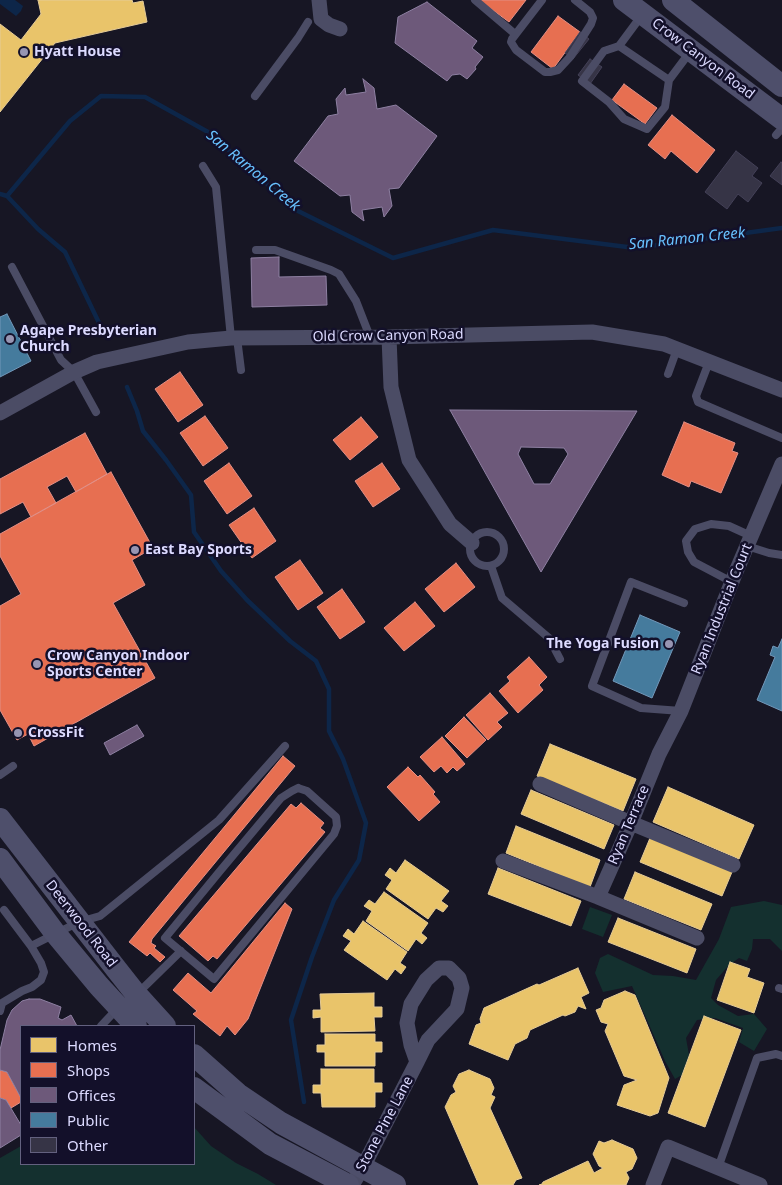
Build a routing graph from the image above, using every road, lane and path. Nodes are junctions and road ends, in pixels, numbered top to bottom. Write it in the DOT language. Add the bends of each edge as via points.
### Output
graph roads {
  1 [pos="318,0"];
  2 [pos="475,0"];
  3 [pos="542,0"];
  4 [pos="575,0"];
  5 [pos="624,0"];
  6 [pos="673,0"];
  7 [pos="642,14"];
  8 [pos="308,22"];
  9 [pos="340,29"];
  10 [pos="513,37"];
  11 [pos="619,46"];
  12 [pos="692,51"];
  13 [pos="669,80"];
  14 [pos="782,86"];
  15 [pos="255,96"];
  16 [pos="780,123"];
  17 [pos="782,128"];
  18 [pos="203,166"];
  19 [pos="256,250"];
  20 [pos="12,267"];
  21 [pos="370,337"];
  22 [pos="389,337"];
  23 [pos="234,338"];
  24 [pos="677,349"];
  25 [pos="709,362"];
  26 [pos="241,370"];
  27 [pos="74,372"];
  28 [pos="668,374"];
  29 [pos="782,390"];
  30 [pos="96,412"];
  31 [pos="0,413"];
  32 [pos="782,438"];
  33 [pos="782,464"];
  34 [pos="749,541"];
  35 [pos="472,543"];
  36 [pos="782,555"];
  37 [pos="490,566"];
  38 [pos="732,582"];
  39 [pos="684,603"];
  40 [pos="560,659"];
  41 [pos="680,711"];
  42 [pos="285,746"];
  43 [pos="659,754"];
  44 [pos="12,766"];
  45 [pos="0,776"];
  46 [pos="540,784"];
  47 [pos="0,818"];
  48 [pos="631,823"];
  49 [pos="0,859"];
  50 [pos="503,861"];
  51 [pos="733,865"];
  52 [pos="598,896"];
  53 [pos="4,910"];
  54 [pos="79,922"];
  55 [pos="55,933"];
  56 [pos="697,938"];
  57 [pos="31,946"];
  58 [pos="181,951"];
  59 [pos="128,1001"];
  60 [pos="0,1011"];
  61 [pos="102,1025"];
  62 [pos="136,1025"];
  63 [pos="164,1025"];
  64 [pos="195,1056"];
  65 [pos="782,1056"];
  66 [pos="417,1062"];
  67 [pos="195,1089"];
  68 [pos="718,1168"];
  69 [pos="354,1179"];
  70 [pos="395,1185"];
  71 [pos="653,1185"];
  72 [pos="760,1185"];
  1 -- 9 [label="street" via="321,19"];
  2 -- 10 [label="lane"];
  3 -- 10 [label="lane"];
  4 -- 10 [label="lane" via="590,12 592,18 584,35 558,70 545,72 516,50 512,44"];
  5 -- 7 [label="street, Crow Canyon Road"];
  6 -- 14 [label="street, Crow Canyon Road"];
  7 -- 11 [label="lane"];
  7 -- 12 [label="street, Crow Canyon Road"];
  8 -- 15 [label="lane"];
  11 -- 13 [label="lane"];
  11 -- 13 [label="lane" via="604,52 582,80 610,102 624,119 647,129 665,107"];
  12 -- 13 [label="lane"];
  12 -- 16 [label="street, Crow Canyon Road"];
  16 -- 17 [label="lane"];
  18 -- 23 [label="lane" via="216,187"];
  19 -- 21 [label="lane" via="275,250 338,274 356,301"];
  20 -- 27 [label="lane" via="62,360"];
  21 -- 22 [label="street, Old Crow Canyon Road"];
  21 -- 23 [label="street, Old Crow Canyon Road"];
  22 -- 24 [label="street, Old Crow Canyon Road" via="592,332"];
  22 -- 35 [label="street" via="391,387 408,460 450,524"];
  23 -- 26 [label="lane"];
  23 -- 27 [label="street, Old Crow Canyon Road" via="188,342 97,362"];
  24 -- 25 [label="street, Old Crow Canyon Road"];
  24 -- 28 [label="lane"];
  25 -- 29 [label="street, Old Crow Canyon Road"];
  25 -- 32 [label="lane" via="696,396 698,402"];
  27 -- 30 [label="lane"];
  27 -- 31 [label="street, Old Crow Canyon Road"];
  33 -- 34 [label="street, Ryan Industrial Court"];
  34 -- 36 [label="lane" via="769,553"];
  34 -- 38 [label="street, Ryan Industrial Court"];
  34 -- 38 [label="lane" via="729,526 711,524 694,528 686,541 694,562"];
  35 -- 37 [label="lane" via="473,558 480,565"];
  35 -- 37 [label="lane" via="478,535 488,532 502,540 503,556"];
  37 -- 40 [label="lane" via="502,598 549,638"];
  38 -- 41 [label="street, Ryan Industrial Court"];
  39 -- 41 [label="lane" via="631,582 592,686 640,708"];
  41 -- 43 [label="street, Ryan Industrial Court"];
  42 -- 54 [label="lane" via="218,820 100,916"];
  43 -- 48 [label="street, Ryan Terrace"];
  44 -- 45 [label="lane"];
  46 -- 48 [label="street"];
  47 -- 54 [label="street, Deerwood Road"];
  48 -- 51 [label="street"];
  48 -- 52 [label="street, Ryan Terrace"];
  49 -- 55 [label="street, Deerwood Road"];
  50 -- 52 [label="street"];
  52 -- 56 [label="street"];
  53 -- 57 [label="lane"];
  54 -- 55 [label="lane"];
  54 -- 59 [label="street, Deerwood Road"];
  55 -- 57 [label="lane"];
  55 -- 59 [label="street, Deerwood Road" via="98,986"];
  57 -- 60 [label="lane" via="44,972 41,980 2,1002"];
  58 -- 58 [label="lane" via="165,938 281,798 298,788 307,791 336,817 334,834 214,979"];
  58 -- 59 [label="lane"];
  59 -- 61 [label="lane"];
  59 -- 62 [label="street, Deerwood Road"];
  59 -- 63 [label="street, Deerwood Road"];
  64 -- 69 [label="street" via="238,1094"];
  65 -- 68 [label="lane" via="757,1058"];
  66 -- 66 [label="street, Stone Pine Lane" via="407,1023 412,1004 426,980 439,968 449,968 462,988 457,1009 428,1040"];
  66 -- 69 [label="street, Stone Pine Lane"];
  67 -- 69 [label="street" via="270,1144"];
  68 -- 71 [label="street" via="668,1147"];
  68 -- 72 [label="street"];
  69 -- 70 [label="street"];
}
